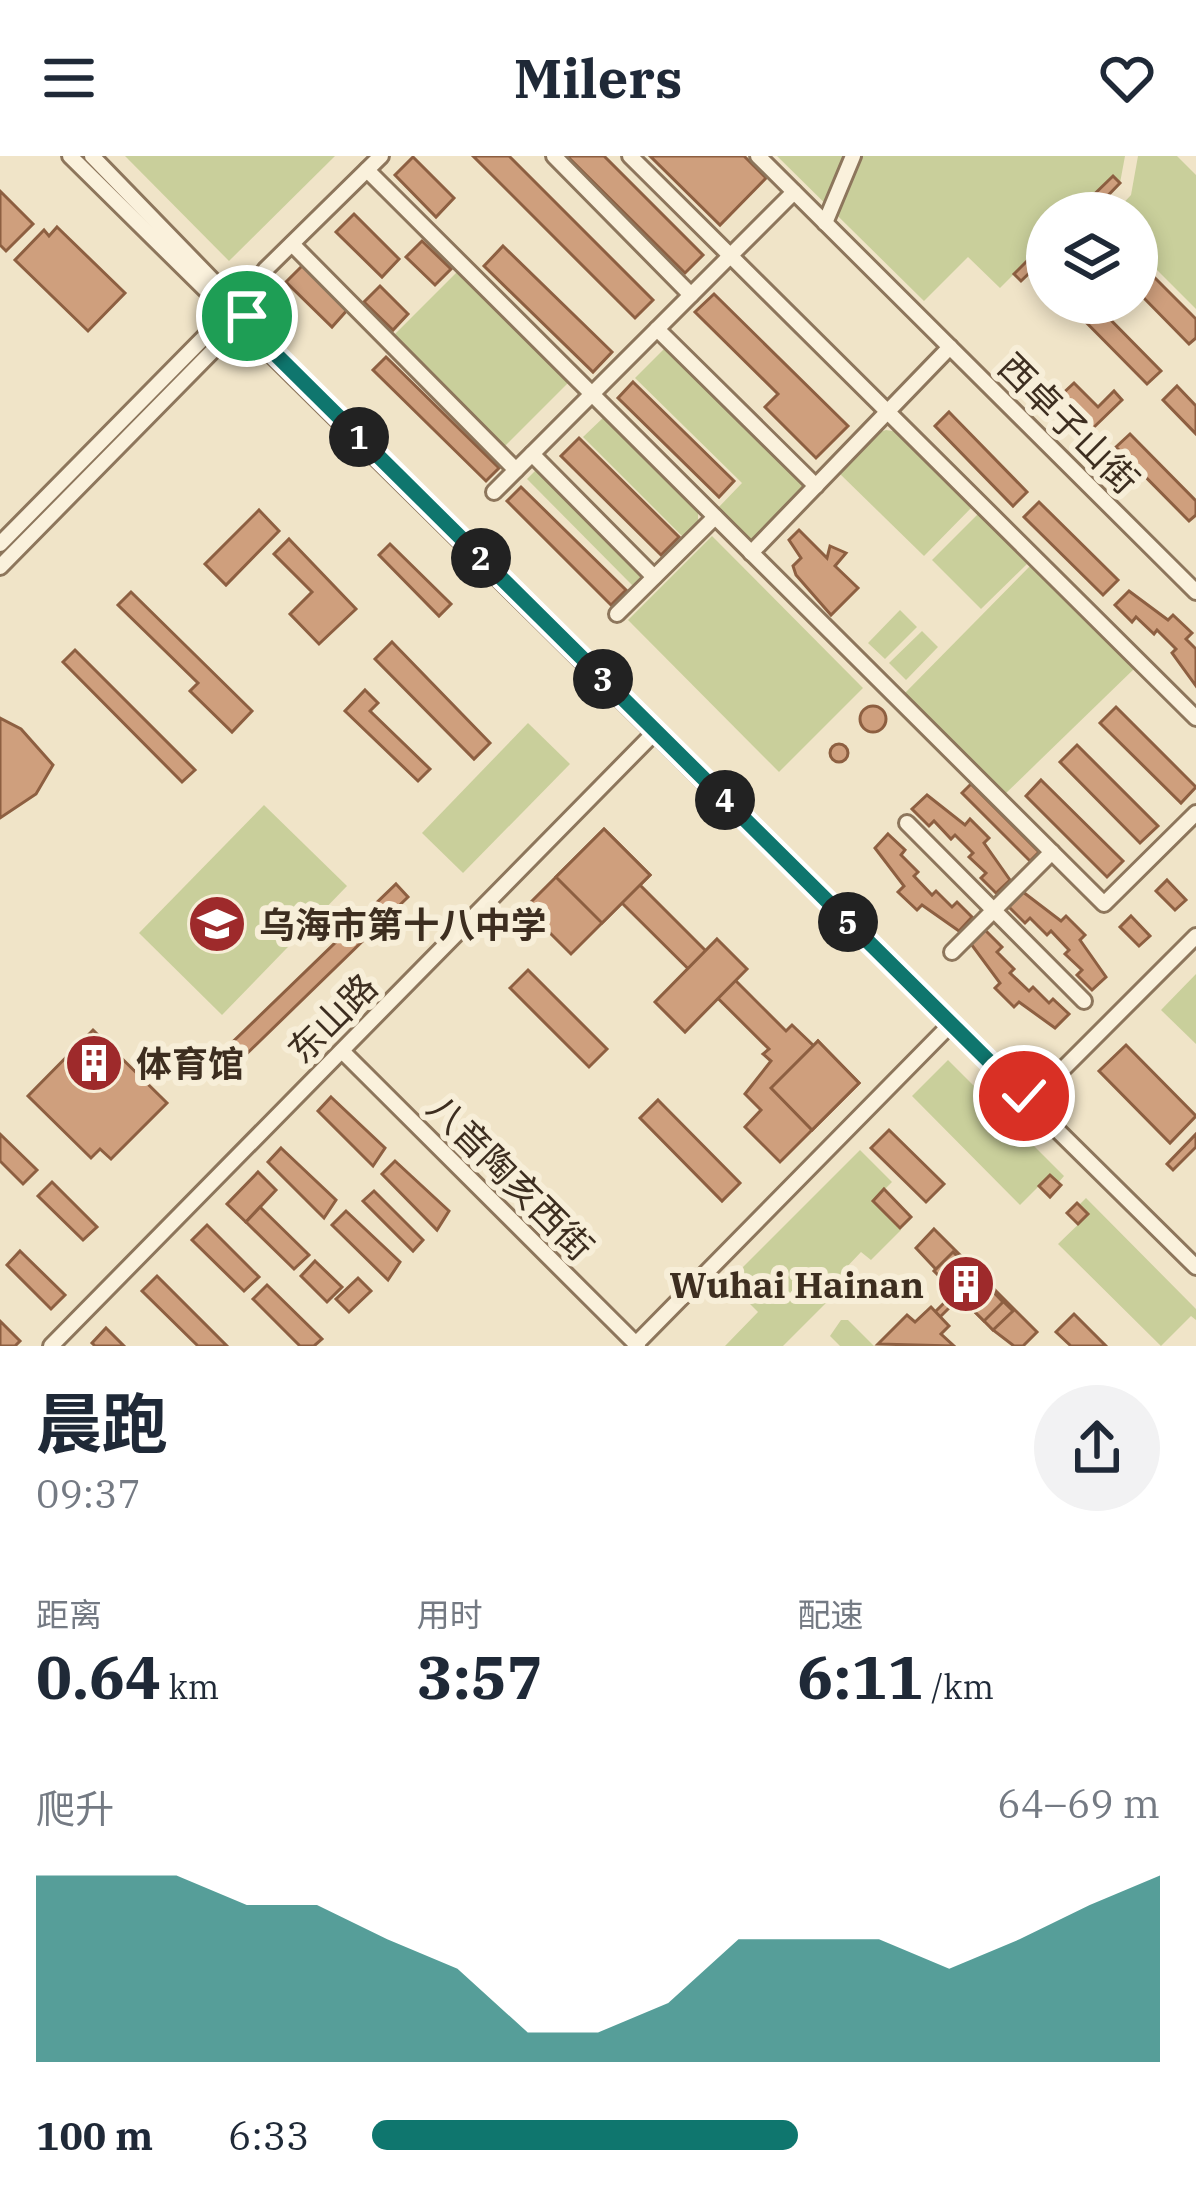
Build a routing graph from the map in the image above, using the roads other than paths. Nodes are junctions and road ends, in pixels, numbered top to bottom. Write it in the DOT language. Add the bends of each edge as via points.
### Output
graph roads {
  1 [pos="70,156"];
  2 [pos="92,156"];
  3 [pos="381,156"];
  4 [pos="554,156"];
  5 [pos="630,156"];
  6 [pos="758,156"];
  7 [pos="853,156"];
  8 [pos="367,170"];
  9 [pos="794,192"];
  10 [pos="825,223"];
  11 [pos="292,244"];
  12 [pos="731,256"];
  13 [pos="265,270"];
  14 [pos="692,295"];
  15 [pos="239,313"];
  16 [pos="657,329"];
  17 [pos="950,346"];
  18 [pos="592,394"];
  19 [pos="887,412"];
  20 [pos="532,454"];
  21 [pos="516,470"];
  22 [pos="816,486"];
  23 [pos="494,492"];
  24 [pos="715,517"];
  25 [pos="0,544"];
  26 [pos="751,553"];
  27 [pos="0,567"];
  28 [pos="654,577"];
  29 [pos="1196,592"];
  30 [pos="617,614"];
  31 [pos="1196,718"];
  32 [pos="656,731"];
  33 [pos="1196,813"];
  34 [pos="907,824"];
  35 [pos="1052,852"];
  36 [pos="995,913"];
  37 [pos="1196,936"];
  38 [pos="952,952"];
  39 [pos="1084,1001"];
  40 [pos="951,1024"];
  41 [pos="341,1051"];
  42 [pos="1035,1097"];
  43 [pos="1196,1257"];
  44 [pos="1196,1267"];
  45 [pos="637,1345"];
  46 [pos="51,1346"];
  1 -- 15 [label="street"];
  2 -- 15 [label="street"];
  3 -- 8 [label="street"];
  4 -- 14 [label="street"];
  5 -- 12 [label="street"];
  6 -- 9 [label="street, 西卓子山街"];
  7 -- 10 [label="street"];
  8 -- 11 [label="street"];
  8 -- 18 [label="street"];
  9 -- 10 [label="street, 西卓子山街"];
  9 -- 12 [label="street"];
  10 -- 17 [label="street, 西卓子山街"];
  11 -- 13 [label="street"];
  11 -- 21 [label="street"];
  12 -- 14 [label="street"];
  12 -- 19 [label="street"];
  14 -- 16 [label="street"];
  15 -- 25 [label="street"];
  15 -- 27 [label="street"];
  15 -- 32 [label="street"];
  15 -- 42 [label="street"];
  16 -- 18 [label="street"];
  16 -- 22 [label="street"];
  17 -- 19 [label="street"];
  17 -- 29 [label="street, 西卓子山街"];
  18 -- 20 [label="street"];
  18 -- 24 [label="street"];
  19 -- 22 [label="street"];
  19 -- 31 [label="street"];
  20 -- 21 [label="street"];
  20 -- 28 [label="street"];
  21 -- 23 [label="street"];
  22 -- 26 [label="street"];
  24 -- 26 [label="street"];
  24 -- 28 [label="street"];
  26 -- 35 [label="street"];
  28 -- 30 [label="street"];
  32 -- 40 [label="street"];
  32 -- 41 [label="street, 东山路"];
  33 -- 35 [label="street" via="1104,904"];
  34 -- 36 [label="street"];
  35 -- 36 [label="street"];
  36 -- 38 [label="street"];
  36 -- 39 [label="street"];
  37 -- 42 [label="street"];
  40 -- 44 [label="street"];
  40 -- 45 [label="street"];
  41 -- 45 [label="street, 八音陶亥西街"];
  41 -- 46 [label="street, 东山路"];
  42 -- 43 [label="street"];
}
